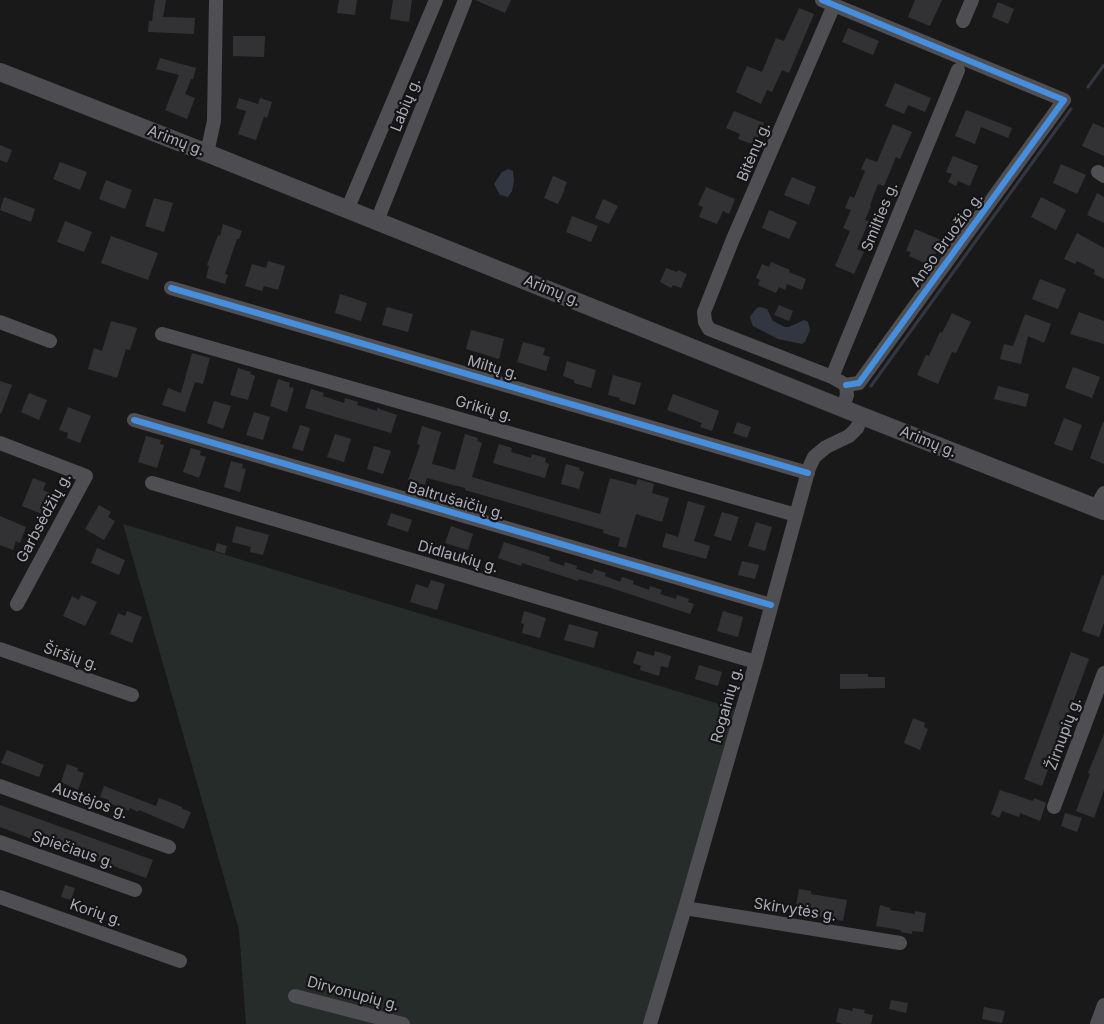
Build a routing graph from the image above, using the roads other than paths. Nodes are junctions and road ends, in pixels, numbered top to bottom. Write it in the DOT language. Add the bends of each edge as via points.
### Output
graph roads {
  1 [pos="216,0"];
  2 [pos="436,0"];
  3 [pos="465,0"];
  4 [pos="972,0"];
  5 [pos="828,3"];
  6 [pos="963,21"];
  7 [pos="958,70"];
  8 [pos="0,72"];
  9 [pos="208,153"];
  10 [pos="347,210"];
  11 [pos="377,221"];
  12 [pos="171,288"];
  13 [pos="0,322"];
  14 [pos="162,334"];
  15 [pos="50,342"];
  16 [pos="832,377"];
  17 [pos="846,385"];
  18 [pos="843,408"];
  19 [pos="862,416"];
  20 [pos="134,420"];
  21 [pos="0,443"];
  22 [pos="808,473"];
  23 [pos="152,483"];
  24 [pos="1101,504"];
  25 [pos="796,515"];
  26 [pos="17,604"];
  27 [pos="771,606"];
  28 [pos="0,649"];
  29 [pos="756,662"];
  30 [pos="1104,673"];
  31 [pos="132,695"];
  32 [pos="0,786"];
  33 [pos="1054,807"];
  34 [pos="0,842"];
  35 [pos="169,847"];
  36 [pos="135,890"];
  37 [pos="0,897"];
  38 [pos="686,908"];
  39 [pos="900,943"];
  40 [pos="180,960"];
  41 [pos="295,996"];
  42 [pos="1104,1005"];
  43 [pos="403,1024"];
  44 [pos="650,1024"];
  45 [pos="1097,1024"];
  1 -- 9 [label="street" via="214,121"];
  2 -- 10 [label="street"];
  3 -- 11 [label="street, Labių g."];
  4 -- 6 [label="street"];
  5 -- 16 [label="street, Bitėnų g." via="704,312 709,329"];
  5 -- 17 [label="street, Anso Bruožio g." via="1064,100 859,383"];
  7 -- 16 [label="street, Smilties g."];
  8 -- 9 [label="main road, Arimų g."];
  9 -- 10 [label="main road, Arimų g."];
  10 -- 11 [label="main road, Arimų g."];
  11 -- 18 [label="main road, Arimų g."];
  12 -- 22 [label="street, Miltų g."];
  13 -- 15 [label="street"];
  14 -- 25 [label="street, Grikių g."];
  16 -- 17 [label="street"];
  17 -- 18 [label="street"];
  18 -- 19 [label="main road, Arimų g."];
  19 -- 22 [label="street, Rogainių g." via="849,436 814,457"];
  19 -- 24 [label="main road, Arimų g."];
  20 -- 27 [label="street, Baltrušaičių g."];
  21 -- 26 [label="street, Garbsėdžių g." via="86,476"];
  22 -- 25 [label="street, Rogainių g."];
  23 -- 29 [label="street, Didlaukių g."];
  25 -- 27 [label="street, Rogainių g."];
  27 -- 29 [label="street, Rogainių g."];
  28 -- 31 [label="street, Širšių g."];
  29 -- 38 [label="street, Rogainių g."];
  30 -- 33 [label="street, Žirnupių g."];
  32 -- 35 [label="street, Austėjos g."];
  34 -- 36 [label="street, Spiečiaus g."];
  37 -- 40 [label="street, Korių g."];
  38 -- 39 [label="street, Skirvytės g."];
  38 -- 44 [label="street, Rogainių g."];
  41 -- 43 [label="street, Dirvonupių g."];
  42 -- 45 [label="street"];
}
